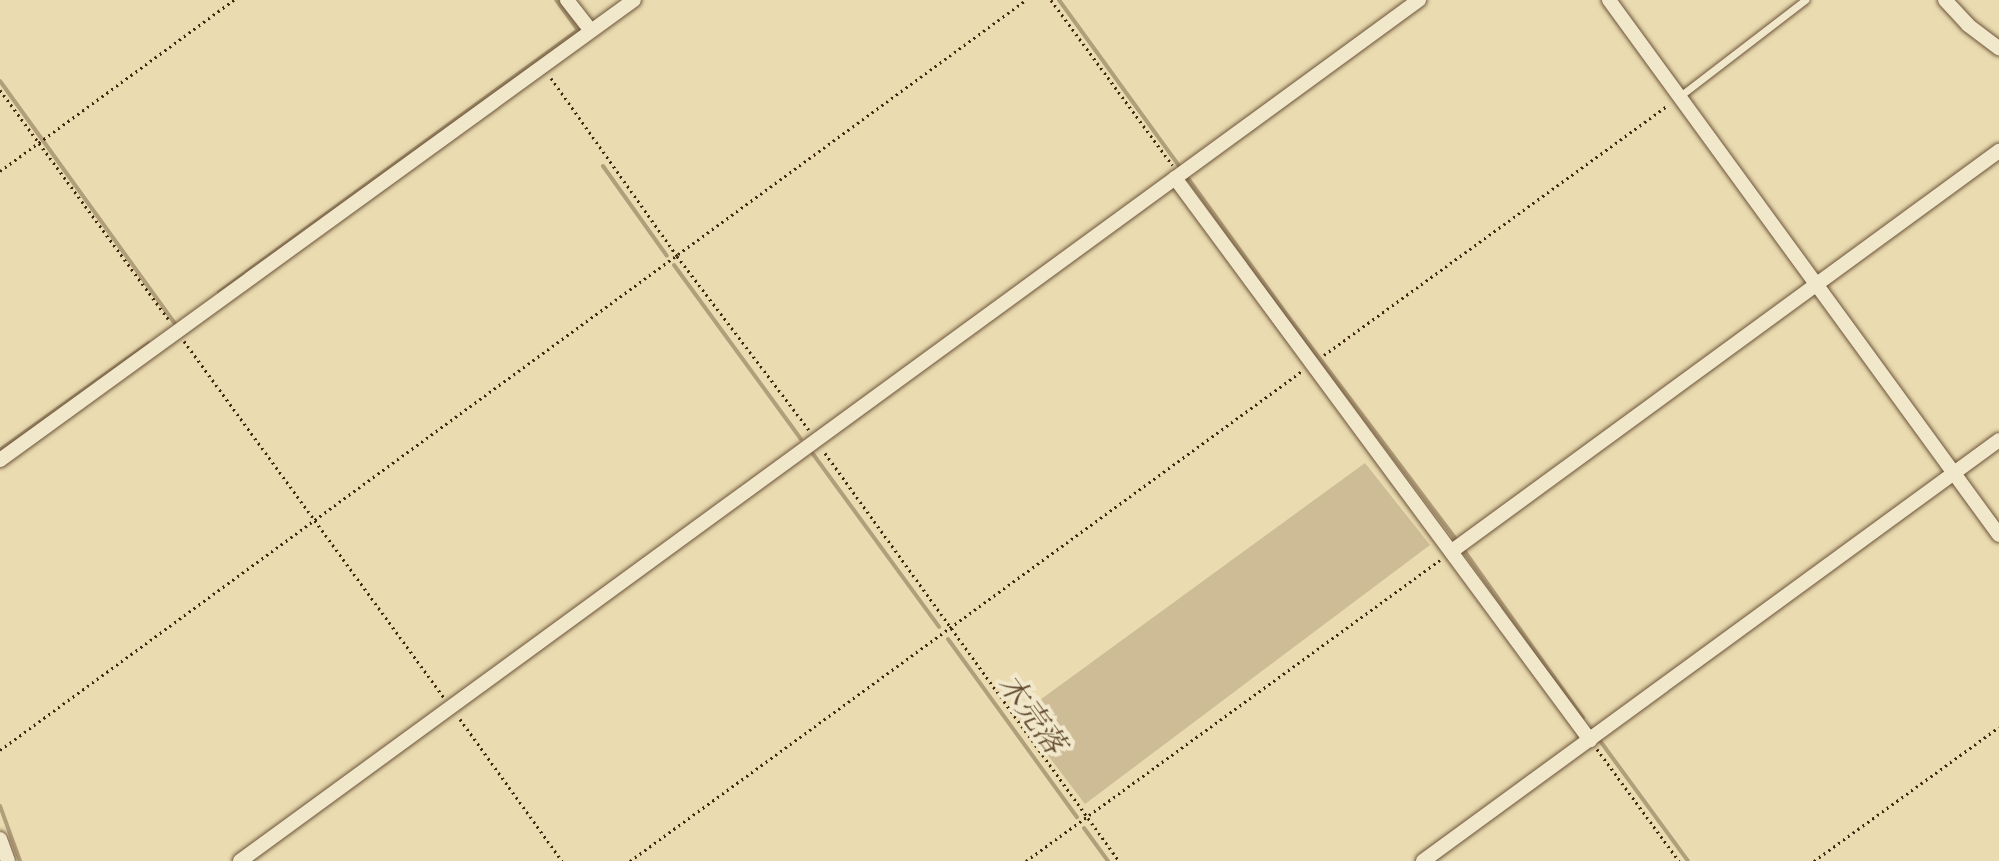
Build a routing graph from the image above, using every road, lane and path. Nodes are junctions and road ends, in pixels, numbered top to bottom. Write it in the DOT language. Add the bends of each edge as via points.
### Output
graph roads {
  1 [pos="234,0"];
  2 [pos="567,0"];
  3 [pos="634,0"];
  4 [pos="1026,0"];
  5 [pos="1051,0"];
  6 [pos="1419,0"];
  7 [pos="1609,0"];
  8 [pos="1805,0"];
  9 [pos="1945,0"];
  10 [pos="591,31"];
  11 [pos="1999,48"];
  12 [pos="542,65"];
  13 [pos="0,90"];
  14 [pos="1680,96"];
  15 [pos="39,143"];
  16 [pos="1999,151"];
  17 [pos="0,171"];
  18 [pos="1178,177"];
  19 [pos="677,256"];
  20 [pos="1817,283"];
  21 [pos="177,331"];
  22 [pos="1313,363"];
  23 [pos="815,439"];
  24 [pos="1999,440"];
  25 [pos="0,460"];
  26 [pos="1954,473"];
  27 [pos="315,520"];
  28 [pos="1999,535"];
  29 [pos="1452,551"];
  30 [pos="950,628"];
  31 [pos="451,707"];
  32 [pos="1999,727"];
  33 [pos="1590,740"];
  34 [pos="0,750"];
  35 [pos="1087,817"];
  36 [pos="0,839"];
  37 [pos="8,861"];
  38 [pos="240,861"];
  39 [pos="562,861"];
  40 [pos="630,861"];
  41 [pos="1026,861"];
  42 [pos="1119,861"];
  43 [pos="1423,861"];
  44 [pos="1679,861"];
  45 [pos="1814,861"];
  1 -- 15 [label="path"];
  2 -- 10 [label="street"];
  3 -- 10 [label="street"];
  4 -- 19 [label="path"];
  5 -- 18 [label="path"];
  6 -- 18 [label="street"];
  7 -- 14 [label="street"];
  8 -- 14 [label="lane"];
  9 -- 11 [label="street"];
  10 -- 12 [label="street"];
  12 -- 19 [label="path"];
  12 -- 21 [label="street"];
  13 -- 15 [label="path"];
  14 -- 20 [label="street"];
  14 -- 22 [label="path"];
  15 -- 17 [label="path"];
  15 -- 21 [label="path"];
  16 -- 20 [label="street"];
  18 -- 22 [label="street"];
  18 -- 23 [label="street"];
  19 -- 23 [label="path"];
  19 -- 27 [label="path"];
  20 -- 26 [label="street"];
  20 -- 29 [label="street"];
  21 -- 25 [label="street"];
  21 -- 27 [label="path"];
  22 -- 29 [label="street"];
  22 -- 30 [label="path"];
  23 -- 30 [label="path"];
  23 -- 31 [label="street"];
  24 -- 26 [label="street"];
  26 -- 28 [label="street"];
  26 -- 33 [label="street"];
  27 -- 31 [label="path"];
  27 -- 34 [label="path"];
  29 -- 33 [label="street"];
  29 -- 35 [label="path"];
  30 -- 35 [label="path"];
  30 -- 40 [label="path"];
  31 -- 38 [label="street"];
  31 -- 39 [label="path"];
  32 -- 45 [label="path"];
  33 -- 43 [label="street"];
  33 -- 44 [label="path"];
  35 -- 41 [label="path"];
  35 -- 42 [label="path"];
  36 -- 37 [label="street"];
}
